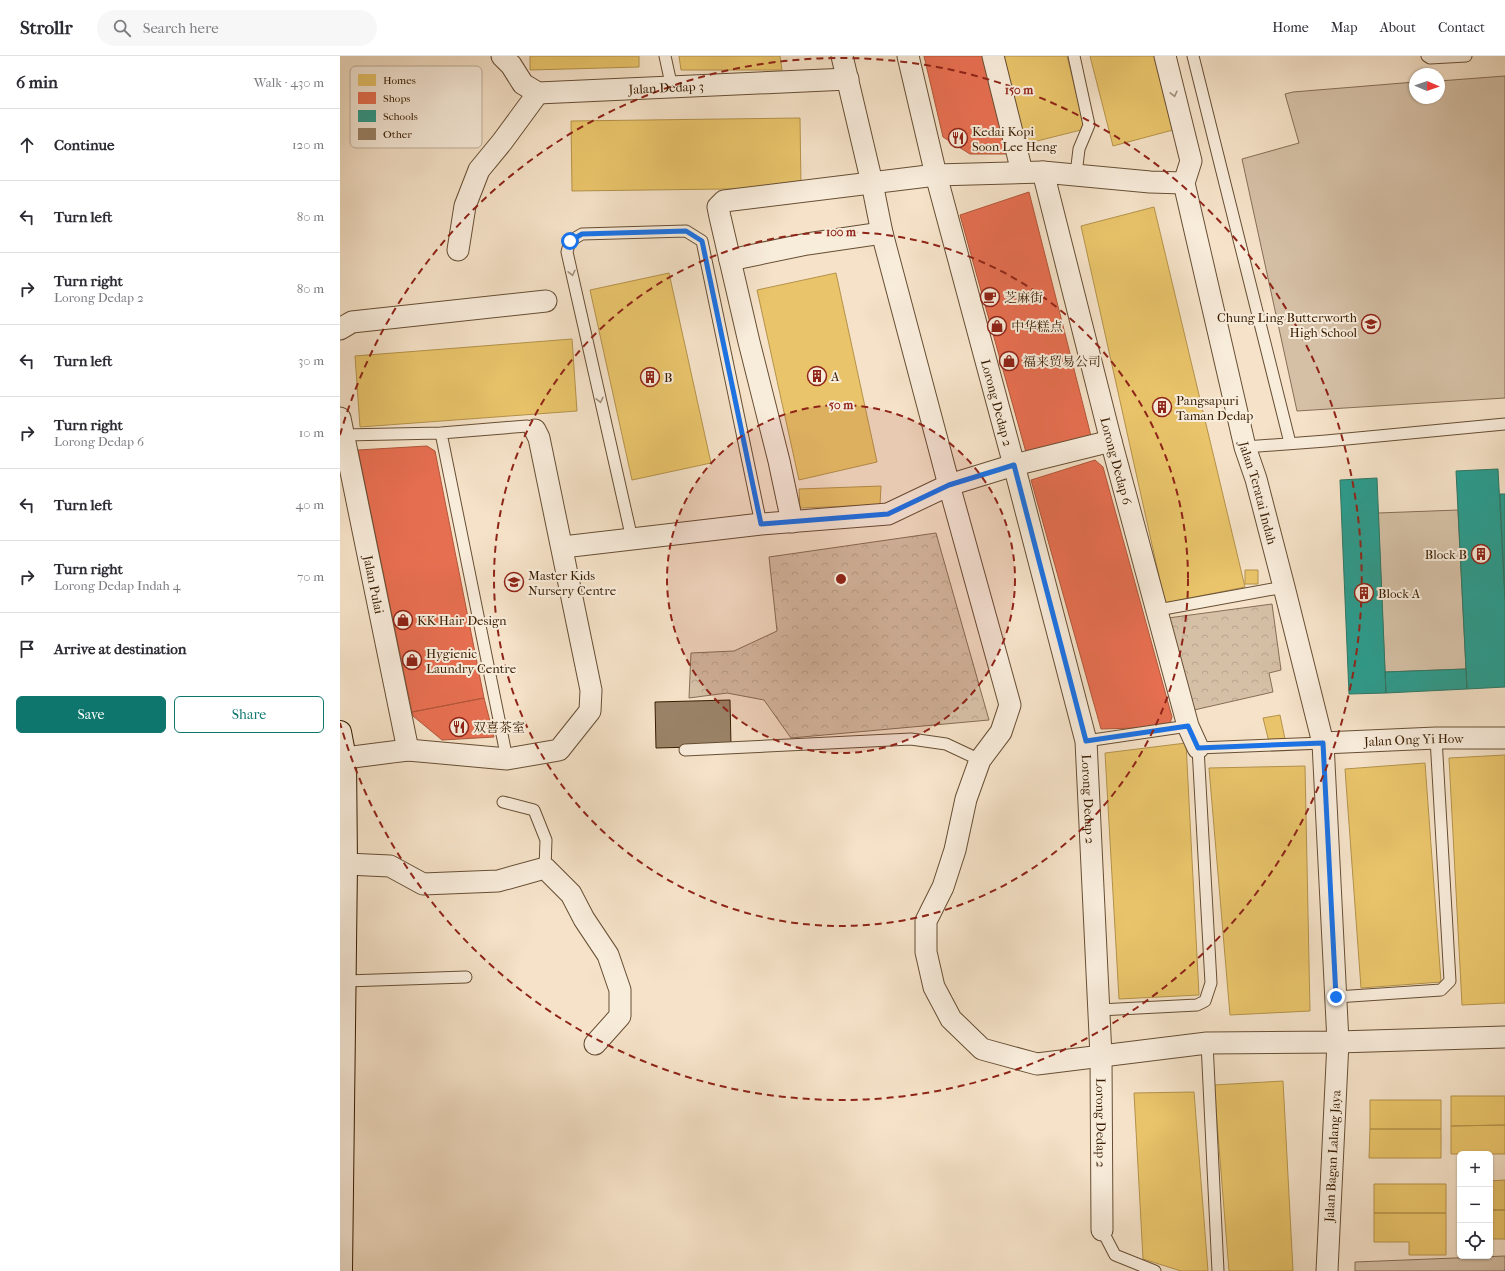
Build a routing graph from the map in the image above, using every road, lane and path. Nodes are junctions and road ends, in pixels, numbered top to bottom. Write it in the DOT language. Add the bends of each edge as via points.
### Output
graph roads {
  1 [pos="502,56"];
  2 [pos="666,56"];
  3 [pos="842,56"];
  4 [pos="908,56"];
  5 [pos="993,56"];
  6 [pos="1074,56"];
  7 [pos="1165,56"];
  8 [pos="1193,56"];
  9 [pos="1427,56"];
  10 [pos="1466,56"];
  11 [pos="848,78"];
  12 [pos="672,88"];
  13 [pos="538,93"];
  14 [pos="1022,172"];
  15 [pos="1043,172"];
  16 [pos="1076,174"];
  17 [pos="936,175"];
  18 [pos="872,183"];
  19 [pos="1184,184"];
  20 [pos="882,233"];
  21 [pos="458,250"];
  22 [pos="730,260"];
  23 [pos="546,301"];
  24 [pos="340,329"];
  25 [pos="1505,424"];
  26 [pos="342,426"];
  27 [pos="535,430"];
  28 [pos="441,433"];
  29 [pos="1111,441"];
  30 [pos="1290,443"];
  31 [pos="1246,447"];
  32 [pos="1014,465"];
  33 [pos="949,485"];
  34 [pos="792,522"];
  35 [pos="761,524"];
  36 [pos="632,539"];
  37 [pos="563,547"];
  38 [pos="1284,587"];
  39 [pos="1158,610"];
  40 [pos="1188,726"];
  41 [pos="340,732"];
  42 [pos="1436,738"];
  43 [pos="1505,738"];
  44 [pos="1086,741"];
  45 [pos="1323,743"];
  46 [pos="1198,748"];
  47 [pos="408,750"];
  48 [pos="685,750"];
  49 [pos="345,758"];
  50 [pos="507,758"];
  51 [pos="980,760"];
  52 [pos="503,802"];
  53 [pos="346,864"];
  54 [pos="545,868"];
  55 [pos="466,977"];
  56 [pos="346,981"];
  57 [pos="1336,997"];
  58 [pos="1099,1010"];
  59 [pos="1505,1037"];
  60 [pos="1338,1042"];
  61 [pos="1207,1043"];
  62 [pos="595,1044"];
  63 [pos="1101,1056"];
  64 [pos="1102,1230"];
  65 [pos="341,1271"];
  66 [pos="1155,1271"];
  67 [pos="1218,1271"];
  68 [pos="1327,1271"];
  1 -- 13 [label="street" via="524,84"];
  2 -- 12 [label="lane"];
  3 -- 11 [label="street"];
  4 -- 17 [label="street, Lorong Dedap 2"];
  5 -- 14 [label="street"];
  6 -- 16 [label="lane" via="1090,125 1079,149"];
  7 -- 19 [label="street, Jalan Teratai Indah, one-way" via="1190,161"];
  8 -- 30 [label="lane"];
  9 -- 10 [label="lane"];
  11 -- 12 [label="street, Jalan Dedap 3"];
  11 -- 18 [label="street"];
  12 -- 13 [label="street, Jalan Dedap 3"];
  13 -- 21 [label="street" via="479,170 465,206"];
  14 -- 15 [label="street"];
  14 -- 17 [label="street"];
  15 -- 16 [label="street"];
  15 -- 29 [label="street, Lorong Dedap 6"];
  16 -- 19 [label="street"];
  17 -- 18 [label="street"];
  17 -- 32 [label="street, Lorong Dedap 2"];
  18 -- 20 [label="street"];
  18 -- 22 [label="street" via="724,201 718,207"];
  19 -- 31 [label="street, Jalan Teratai Indah"];
  20 -- 22 [label="street" via="807,244"];
  20 -- 33 [label="street"];
  22 -- 34 [label="street"];
  23 -- 24 [label="street" via="352,322"];
  25 -- 30 [label="lane"];
  26 -- 28 [label="lane"];
  26 -- 47 [label="street, Jalan Pulai"];
  27 -- 28 [label="lane" via="527,426"];
  27 -- 37 [label="street" via="539,438"];
  28 -- 50 [label="lane"];
  29 -- 32 [label="street"];
  29 -- 39 [label="street, Lorong Dedap 6"];
  30 -- 31 [label="lane"];
  31 -- 38 [label="street, Jalan Teratai Indah"];
  32 -- 33 [label="street"];
  32 -- 44 [label="street, Lorong Dedap 2"];
  33 -- 34 [label="street" via="888,514"];
  33 -- 51 [label="street" via="1010,705 1001,732"];
  34 -- 35 [label="street"];
  35 -- 36 [label="street"];
  35 -- 36 [label="lane, one-way" via="702,241 686,231 582,234 570,241 567,252"];
  36 -- 37 [label="street"];
  37 -- 50 [label="street" via="591,690 590,711 559,750"];
  38 -- 39 [label="lane"];
  38 -- 45 [label="street, Jalan Teratai Indah"];
  39 -- 40 [label="street, Lorong Dedap 6"];
  40 -- 44 [label="lane"];
  40 -- 46 [label="street, Lorong Dedap 6"];
  41 -- 49 [label="main road"];
  42 -- 43 [label="street, Jalan Ong Yi How"];
  42 -- 45 [label="street, Jalan Ong Yi How"];
  42 -- 57 [label="lane" via="1450,981 1441,990"];
  44 -- 58 [label="street, Lorong Dedap 2"];
  45 -- 46 [label="lane"];
  45 -- 57 [label="street, Jalan Teratai Indah"];
  46 -- 58 [label="lane" via="1211,983 1205,1001 1197,1005"];
  47 -- 49 [label="street"];
  47 -- 50 [label="street"];
  48 -- 51 [label="lane" via="911,739 946,744"];
  49 -- 53 [label="main road"];
  51 -- 63 [label="street" via="966,799 955,850 943,887 926,921 926,952 934,987 951,1019 982,1049 1037,1064"];
  52 -- 54 [label="lane" via="534,810 546,840"];
  53 -- 54 [label="street" via="390,866 423,884 498,881"];
  53 -- 56 [label="main road"];
  54 -- 62 [label="street" via="571,894 608,956 620,990 620,1016"];
  55 -- 56 [label="lane"];
  56 -- 65 [label="main road"];
  57 -- 60 [label="street, Jalan Bagan Lalang Jaya"];
  58 -- 63 [label="street, Lorong Dedap 2"];
  59 -- 60 [label="street"];
  60 -- 61 [label="street"];
  60 -- 68 [label="street, Jalan Bagan Lalang Jaya"];
  61 -- 63 [label="street"];
  61 -- 67 [label="lane"];
  63 -- 64 [label="street, Lorong Dedap 2"];
  64 -- 66 [label="lane" via="1115,1255"];
}
